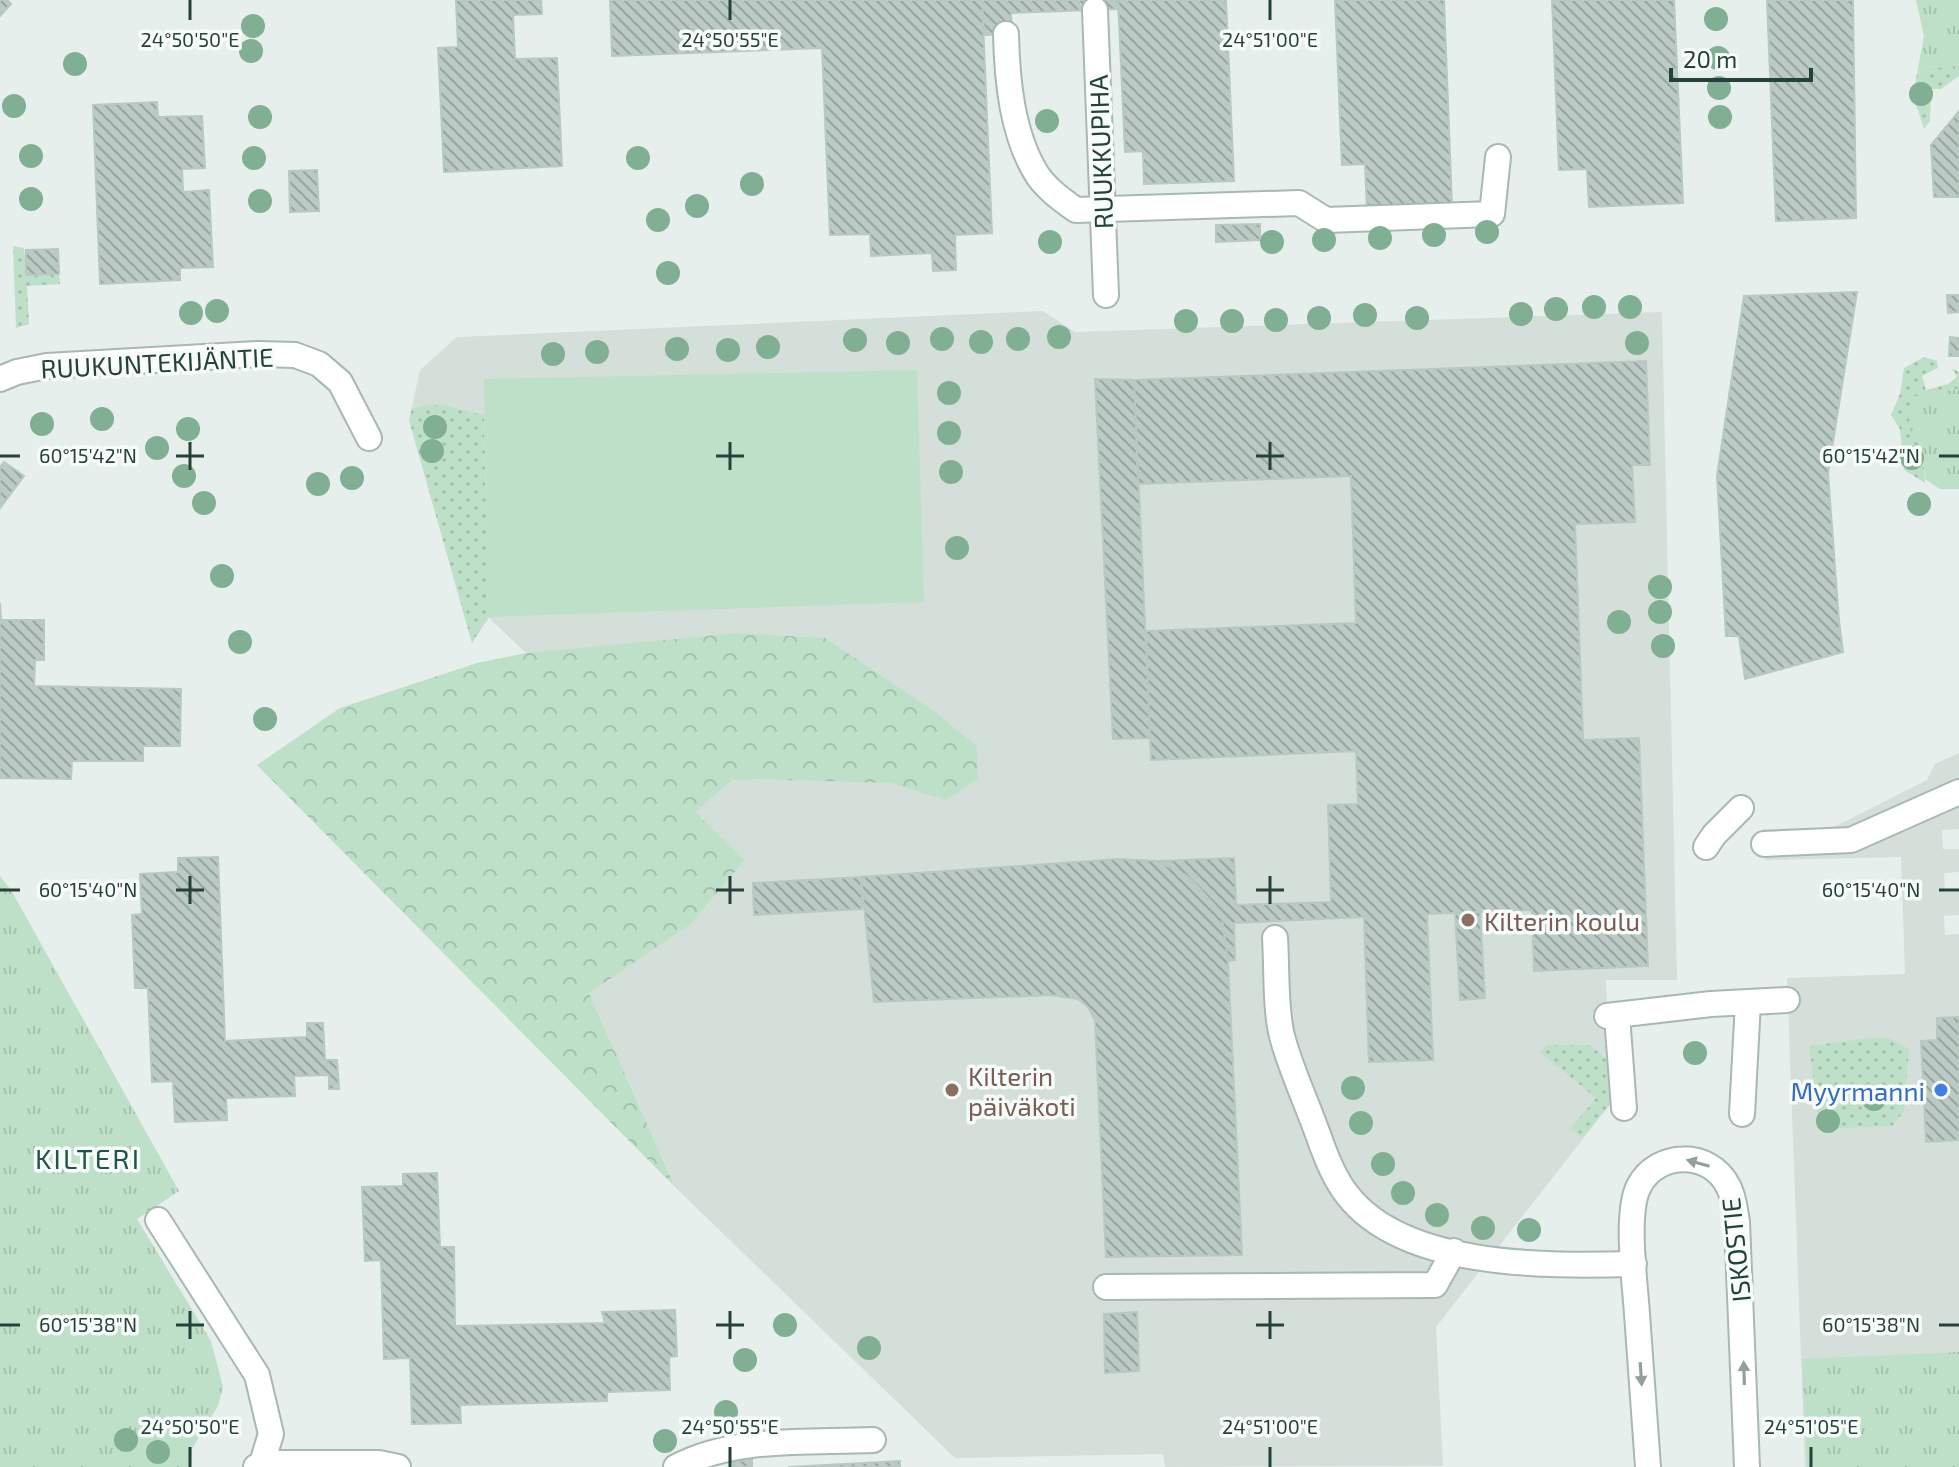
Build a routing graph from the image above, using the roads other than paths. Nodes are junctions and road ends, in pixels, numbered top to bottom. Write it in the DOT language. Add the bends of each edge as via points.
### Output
graph roads {
  1 [pos="1095,10"];
  2 [pos="1006,34"];
  3 [pos="1498,157"];
  4 [pos="1102,209"];
  5 [pos="1106,295"];
  6 [pos="0,379"];
  7 [pos="369,438"];
  8 [pos="1959,792"];
  9 [pos="1741,808"];
  10 [pos="1764,844"];
  11 [pos="1706,847"];
  12 [pos="1275,938"];
  13 [pos="1787,1000"];
  14 [pos="1748,1002"];
  15 [pos="1624,1108"];
  16 [pos="1742,1114"];
  17 [pos="158,1220"];
  18 [pos="1454,1251"];
  19 [pos="1634,1264"];
  20 [pos="1106,1287"];
  21 [pos="873,1440"];
  22 [pos="259,1465"];
  23 [pos="398,1467"];
  24 [pos="676,1467"];
  25 [pos="1648,1467"];
  26 [pos="1747,1467"];
  1 -- 4 [label="street, RUUKKUPIHA"];
  2 -- 4 [label="street" via="1010,91 1037,175 1076,210"];
  3 -- 4 [label="street" via="1492,214 1326,220 1299,203"];
  4 -- 5 [label="street, RUUKKUPIHA"];
  6 -- 7 [label="street, RUUKUNTEKIJÄNTIE" via="47,366 295,355 319,364 340,382"];
  8 -- 10 [label="street" via="1851,840"];
  9 -- 11 [label="street"];
  12 -- 18 [label="street" via="1281,1034 1331,1170 1366,1216 1393,1233"];
  13 -- 14 [label="street"];
  14 -- 15 [label="street" via="1612,1016"];
  14 -- 16 [label="street"];
  17 -- 22 [label="street" via="257,1375 271,1434"];
  18 -- 19 [label="street" via="1486,1259 1568,1265"];
  18 -- 20 [label="street" via="1435,1285"];
  19 -- 25 [label="street, ISKOSTIE, one-way"];
  26 -- 19 [label="street, ISKOSTIE, one-way" via="1737,1222 1729,1186 1715,1168 1677,1158 1654,1167 1633,1201"];
  21 -- 24 [label="street" via="735,1446"];
  22 -- 23 [label="street"];
}
